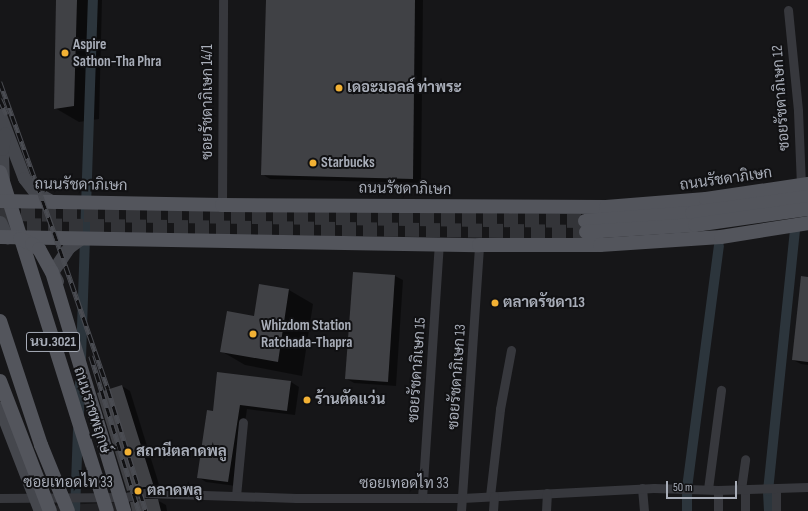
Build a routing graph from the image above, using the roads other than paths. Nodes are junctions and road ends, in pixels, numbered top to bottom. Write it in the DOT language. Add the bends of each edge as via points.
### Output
graph roads {
  1 [pos="222,0"];
  2 [pos="788,10"];
  3 [pos="0,115"];
  4 [pos="5,131"];
  5 [pos="1,151"];
  6 [pos="0,172"];
  7 [pos="806,189"];
  8 [pos="0,190"];
  9 [pos="0,201"];
  10 [pos="53,202"];
  11 [pos="222,205"];
  12 [pos="808,209"];
  13 [pos="0,222"];
  14 [pos="808,223"];
  15 [pos="2,238"];
  16 [pos="80,239"];
  17 [pos="439,244"];
  18 [pos="479,245"];
  19 [pos="52,272"];
  20 [pos="0,321"];
  21 [pos="511,350"];
  22 [pos="0,381"];
  23 [pos="721,390"];
  24 [pos="0,408"];
  25 [pos="243,422"];
  26 [pos="745,459"];
  27 [pos="808,487"];
  28 [pos="642,488"];
  29 [pos="776,488"];
  30 [pos="708,489"];
  31 [pos="743,489"];
  32 [pos="718,490"];
  33 [pos="547,493"];
  34 [pos="236,496"];
  35 [pos="492,496"];
  36 [pos="126,497"];
  37 [pos="0,498"];
  38 [pos="35,498"];
  39 [pos="422,498"];
  40 [pos="462,498"];
  41 [pos="40,511"];
  42 [pos="50,511"];
  43 [pos="68,511"];
  44 [pos="107,511"];
  45 [pos="124,511"];
  46 [pos="130,511"];
  47 [pos="461,511"];
  48 [pos="493,511"];
  49 [pos="546,511"];
  50 [pos="644,511"];
  51 [pos="718,511"];
  52 [pos="745,511"];
  53 [pos="776,511"];
  1 -- 11 [label="street, ซอยรัชดาภิเษก 14/1"];
  2 -- 7 [label="street, ซอยรัชดาภิเษก 12"];
  3 -- 4 [label="main road"];
  4 -- 5 [label="main road"];
  4 -- 10 [label="main road" via="24,178 35,192"];
  5 -- 8 [label="main road" via="4,178"];
  6 -- 44 [label="main road, ถนนราชพฤกษ์ / นบ.3021"];
  7 -- 11 [label="main road, ถนนรัชดาภิเษก" via="606,207"];
  7 -- 12 [label="main road" via="692,213 586,226 695,225"];
  9 -- 10 [label="main road, ถนนรัชดาภิเษก"];
  10 -- 11 [label="main road, ถนนรัชดาภิเษก"];
  13 -- 15 [label="main road"];
  14 -- 18 [label="main road" via="680,241 600,245"];
  15 -- 16 [label="main road"];
  15 -- 19 [label="main road" via="25,240 36,247"];
  16 -- 17 [label="main road"];
  16 -- 19 [label="main road" via="69,247"];
  17 -- 18 [label="main road"];
  17 -- 39 [label="street, ซอยรัชดาภิเษก 15"];
  18 -- 40 [label="street, ซอยรัชดาภิเษก 13"];
  19 -- 36 [label="main road, ถนนราชพฤกษ์ / นบ.3021" via="68,307"];
  19 -- 45 [label="main road"];
  20 -- 43 [label="main road, นบ.3021" via="41,445"];
  21 -- 35 [label="street" via="500,409"];
  22 -- 42 [label="main road"];
  23 -- 30 [label="street"];
  24 -- 38 [label="main road"];
  25 -- 34 [label="street"];
  26 -- 31 [label="street"];
  27 -- 29 [label="street, ซอยเทอดไท 33"];
  28 -- 30 [label="street, ซอยเทอดไท 33"];
  28 -- 33 [label="street, ซอยเทอดไท 33"];
  28 -- 50 [label="street"];
  29 -- 31 [label="street, ซอยเทอดไท 33"];
  29 -- 53 [label="street"];
  30 -- 32 [label="street, ซอยเทอดไท 33"];
  31 -- 32 [label="street, ซอยเทอดไท 33"];
  31 -- 52 [label="street"];
  32 -- 51 [label="street"];
  33 -- 35 [label="street, ซอยเทอดไท 33"];
  33 -- 49 [label="street"];
  34 -- 36 [label="street, ซอยเทอดไท 33" via="145,493"];
  34 -- 39 [label="street, ซอยเทอดไท 33"];
  35 -- 40 [label="street, ซอยเทอดไท 33"];
  35 -- 48 [label="street"];
  36 -- 38 [label="street, ซอยเทอดไท 33"];
  36 -- 46 [label="main road, ถนนราชพฤกษ์ / นบ.3021"];
  37 -- 38 [label="street, ซอยเทอดไท 33"];
  38 -- 41 [label="main road"];
  39 -- 40 [label="street, ซอยเทอดไท 33"];
  40 -- 47 [label="street, ซอยรัชดาภิเษก 13"];
}
